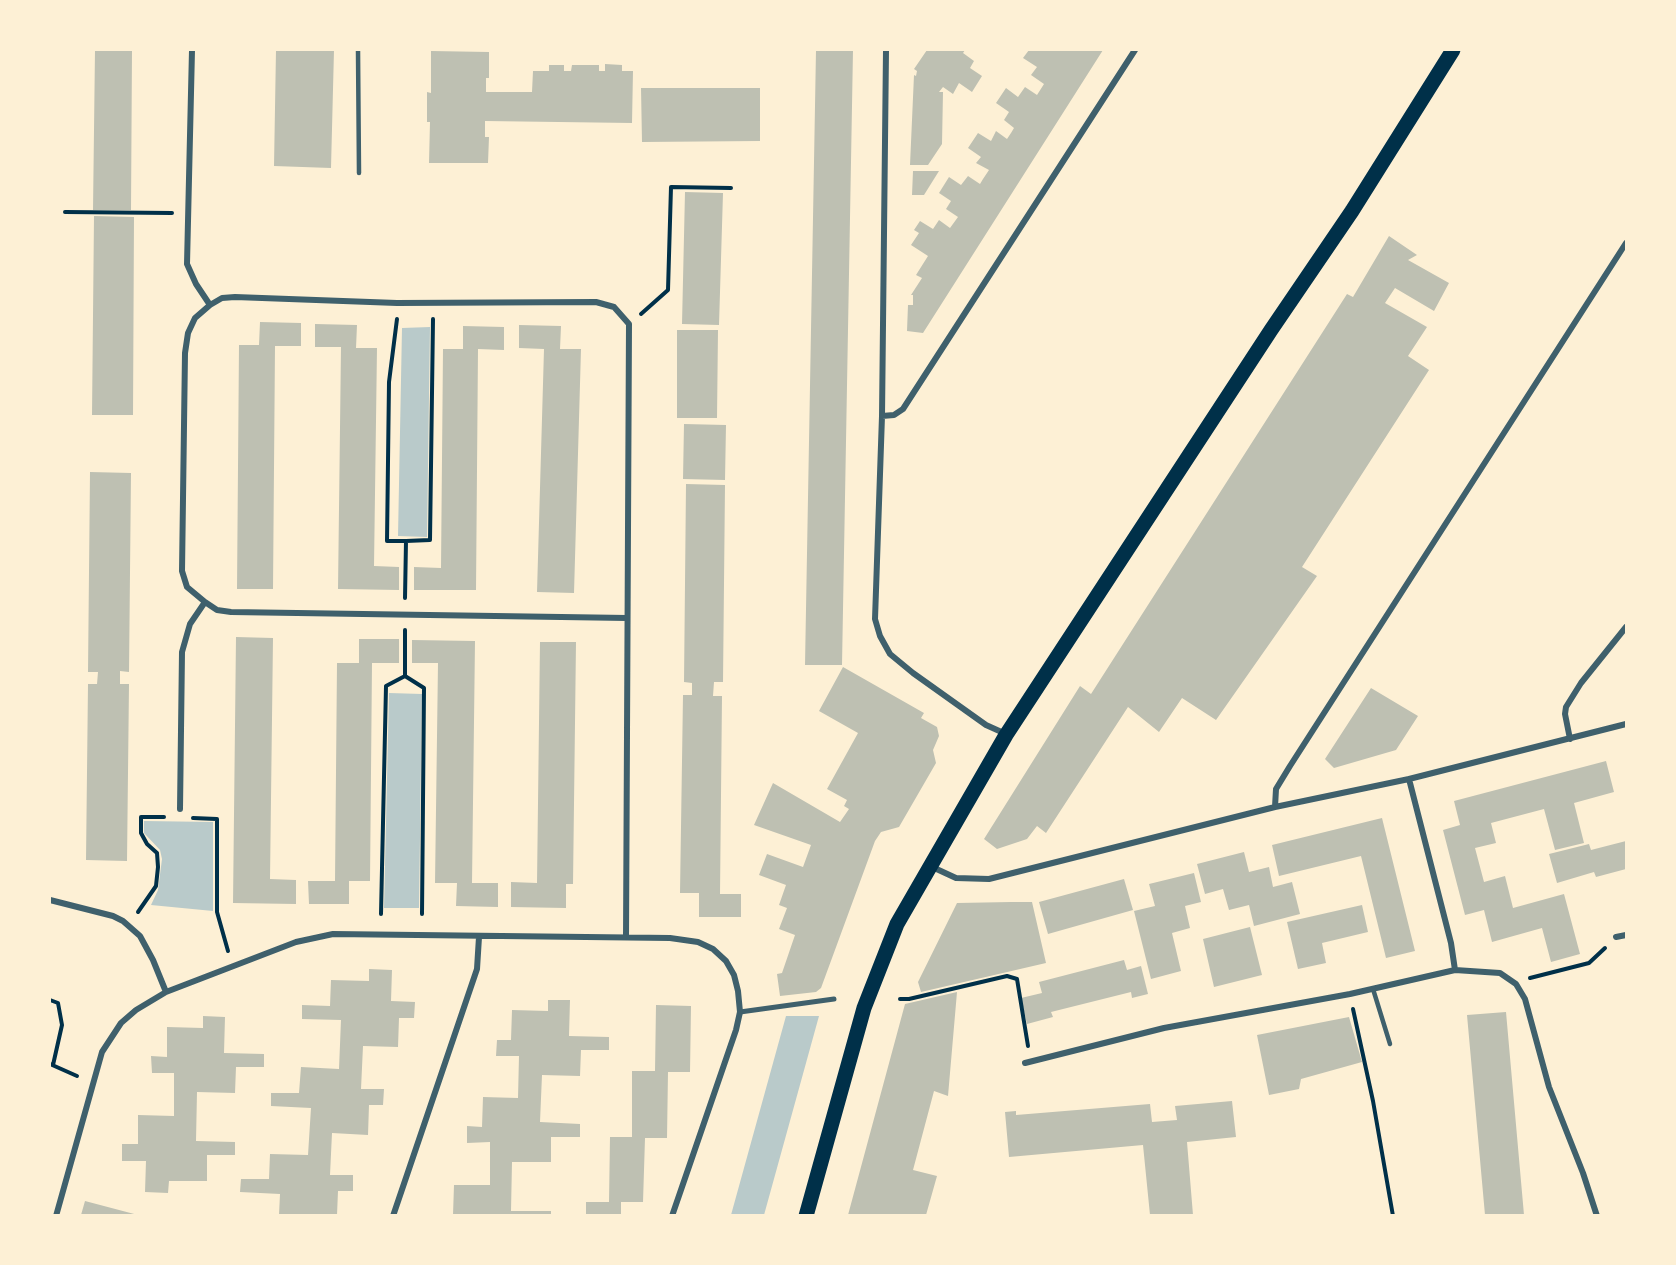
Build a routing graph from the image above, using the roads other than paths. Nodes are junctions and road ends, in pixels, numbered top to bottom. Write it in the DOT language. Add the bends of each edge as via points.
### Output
graph roads {
  1 [pos="192,50"];
  2 [pos="358,50"];
  3 [pos="886,50"];
  4 [pos="1135,50"];
  5 [pos="1453,50"];
  6 [pos="359,173"];
  7 [pos="1626,243"];
  8 [pos="210,305"];
  9 [pos="882,416"];
  10 [pos="205,602"];
  11 [pos="627,618"];
  12 [pos="1626,627"];
  13 [pos="1626,724"];
  14 [pos="1006,735"];
  15 [pos="1570,738"];
  16 [pos="1409,778"];
  17 [pos="1275,807"];
  18 [pos="180,809"];
  19 [pos="930,866"];
  20 [pos="50,900"];
  21 [pos="1626,934"];
  22 [pos="479,937"];
  23 [pos="626,937"];
  24 [pos="1616,937"];
  25 [pos="1455,970"];
  26 [pos="1373,989"];
  27 [pos="166,992"];
  28 [pos="834,999"];
  29 [pos="740,1012"];
  30 [pos="1390,1044"];
  31 [pos="1028,1062"];
  32 [pos="56,1215"];
  33 [pos="393,1215"];
  34 [pos="672,1215"];
  35 [pos="806,1215"];
  36 [pos="1597,1215"];
  1 -- 8 [label="street" via="187,264"];
  2 -- 6 [label="lane"];
  3 -- 9 [label="street"];
  4 -- 9 [label="street" via="903,409"];
  5 -- 14 [label="main road" via="1352,211"];
  7 -- 17 [label="street" via="1290,766 1276,789"];
  8 -- 10 [label="street" via="195,318 188,333 184,376 182,571 187,586"];
  8 -- 11 [label="street" via="222,298 235,297 396,303 596,302 614,307 629,324"];
  9 -- 14 [label="street" via="875,619 880,636 890,654 913,673"];
  10 -- 11 [label="street" via="231,612"];
  10 -- 18 [label="street" via="190,624 182,652"];
  11 -- 23 [label="street"];
  12 -- 15 [label="street" via="1566,707"];
  13 -- 15 [label="street"];
  14 -- 19 [label="main road"];
  15 -- 16 [label="street"];
  16 -- 17 [label="street"];
  16 -- 25 [label="street"];
  17 -- 19 [label="street" via="989,879 956,878"];
  19 -- 35 [label="main road" via="897,924 864,1008"];
  20 -- 27 [label="street" via="113,916 128,926 140,936"];
  21 -- 24 [label="street"];
  22 -- 23 [label="street"];
  22 -- 27 [label="street" via="333,934 296,942"];
  22 -- 33 [label="street" via="477,969"];
  23 -- 29 [label="street" via="670,938 699,942 713,949 734,975"];
  25 -- 26 [label="street"];
  25 -- 36 [label="street" via="1500,974 1516,984 1525,999 1549,1087"];
  26 -- 30 [label="lane"];
  26 -- 31 [label="street" via="1164,1028"];
  27 -- 32 [label="street" via="121,1023 102,1052"];
  28 -- 29 [label="street"];
  29 -- 34 [label="street"];
}
